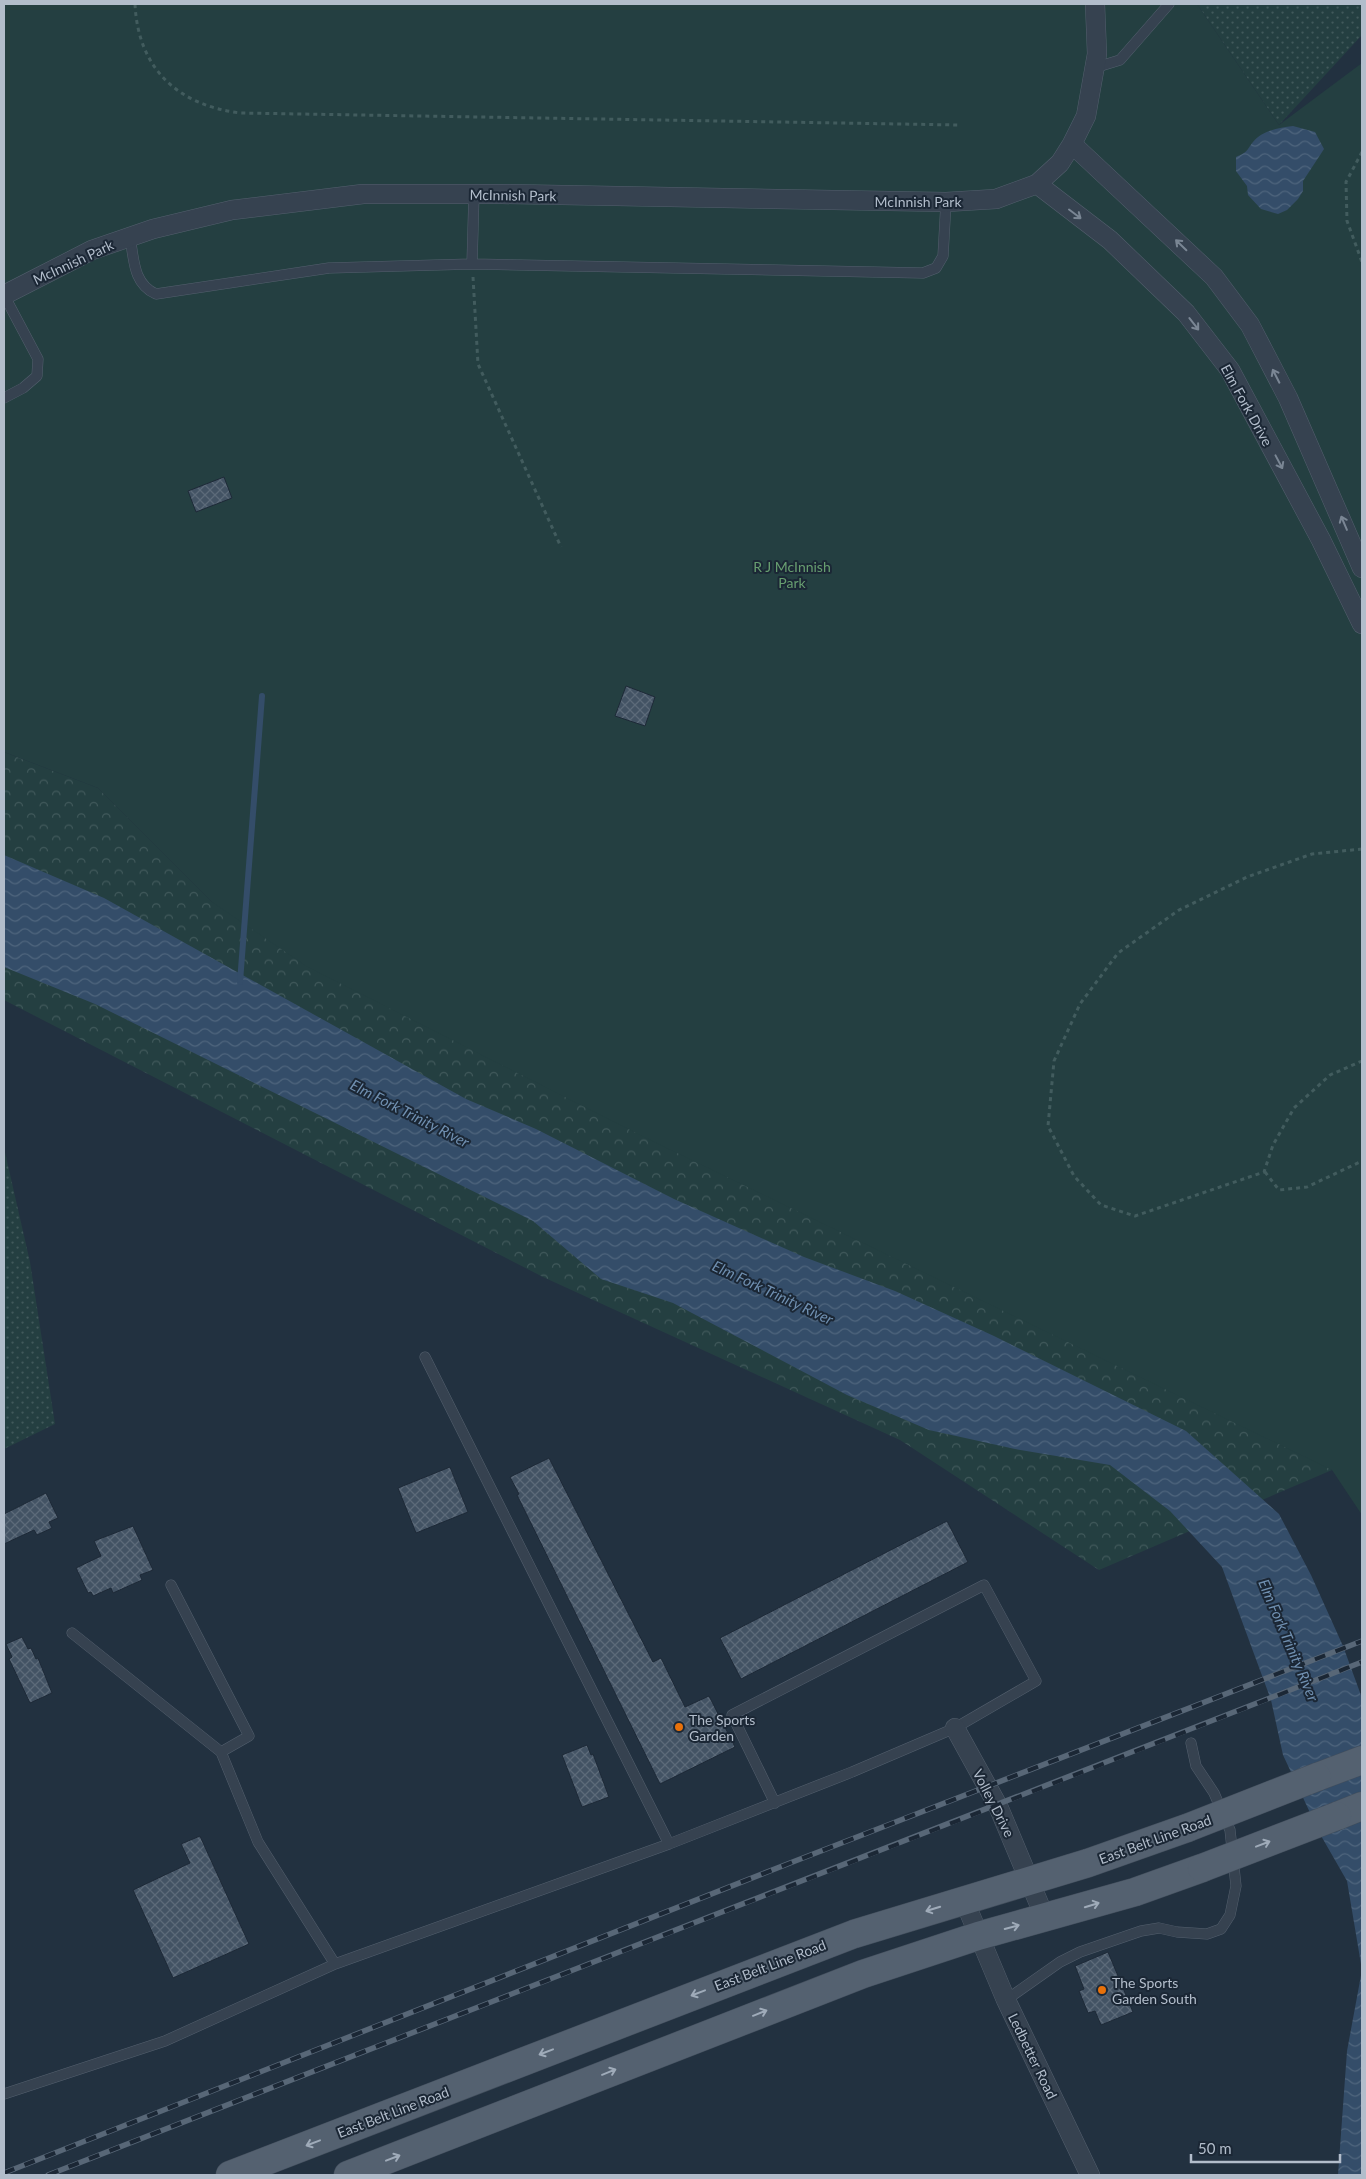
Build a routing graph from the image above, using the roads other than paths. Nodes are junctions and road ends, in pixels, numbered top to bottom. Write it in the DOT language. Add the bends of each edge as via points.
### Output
graph roads {
  1 [pos="1095,4"];
  2 [pos="1169,4"];
  3 [pos="1094,68"];
  4 [pos="1072,144"];
  5 [pos="1037,184"];
  6 [pos="474,194"];
  7 [pos="946,202"];
  8 [pos="130,237"];
  9 [pos="472,264"];
  10 [pos="4,295"];
  11 [pos="4,398"];
  12 [pos="1362,568"];
  13 [pos="1362,624"];
  14 [pos="425,1357"];
  15 [pos="170,1585"];
  16 [pos="72,1633"];
  17 [pos="955,1728"];
  18 [pos="1191,1743"];
  19 [pos="221,1752"];
  20 [pos="1362,1760"];
  21 [pos="775,1803"];
  22 [pos="1362,1806"];
  23 [pos="669,1844"];
  24 [pos="1030,1880"];
  25 [pos="964,1900"];
  26 [pos="1045,1918"];
  27 [pos="978,1936"];
  28 [pos="335,1964"];
  29 [pos="1006,2000"];
  30 [pos="4,2094"];
  31 [pos="230,2175"];
  32 [pos="348,2175"];
  33 [pos="1090,2175"];
  1 -- 3 [label="street" via="1097,54"];
  2 -- 3 [label="lane" via="1120,60"];
  3 -- 4 [label="street" via="1086,116"];
  4 -- 5 [label="street" via="1060,163"];
  12 -- 4 [label="street, one-way" via="1288,398 1250,325 1214,277"];
  5 -- 7 [label="street, McInnish Park" via="996,199"];
  5 -- 13 [label="street, Elm Fork Drive, one-way" via="1110,240 1186,313 1230,370"];
  6 -- 7 [label="street, McInnish Park"];
  6 -- 8 [label="street, McInnish Park" via="363,194 232,210"];
  6 -- 9 [label="lane"];
  7 -- 9 [label="lane" via="943,256 936,268 923,273"];
  8 -- 9 [label="lane" via="139,280 146,290 156,294 329,268"];
  8 -- 10 [label="street, McInnish Park" via="92,250"];
  10 -- 11 [label="lane" via="38,359 37,376"];
  14 -- 23 [label="lane"];
  15 -- 19 [label="lane" via="249,1736"];
  16 -- 19 [label="lane"];
  17 -- 21 [label="lane"];
  17 -- 21 [label="lane" via="1036,1681 984,1585 732,1715"];
  17 -- 24 [label="street, Volley Drive" via="998,1806"];
  18 -- 29 [label="lane" via="1196,1766 1214,1793 1230,1830 1236,1886 1230,1915 1221,1929 1207,1934 1159,1928 1140,1931 1060,1962"];
  19 -- 28 [label="lane" via="258,1842"];
  20 -- 24 [label="main road, East Belt Line Road, bridge" via="1088,1864"];
  21 -- 23 [label="lane"];
  26 -- 22 [label="main road, one-way, bridge" via="1135,1892"];
  23 -- 28 [label="lane"];
  24 -- 25 [label="main road, East Belt Line Road"];
  24 -- 26 [label="street, Volley Drive"];
  25 -- 27 [label="street, Ledbetter Road"];
  25 -- 31 [label="main road, East Belt Line Road, one-way" via="854,1934"];
  27 -- 26 [label="main road, one-way"];
  27 -- 29 [label="street, Ledbetter Road"];
  32 -- 27 [label="main road, one-way" via="785,2003"];
  28 -- 30 [label="lane" via="165,2041"];
  29 -- 33 [label="street, Ledbetter Road"];
}
